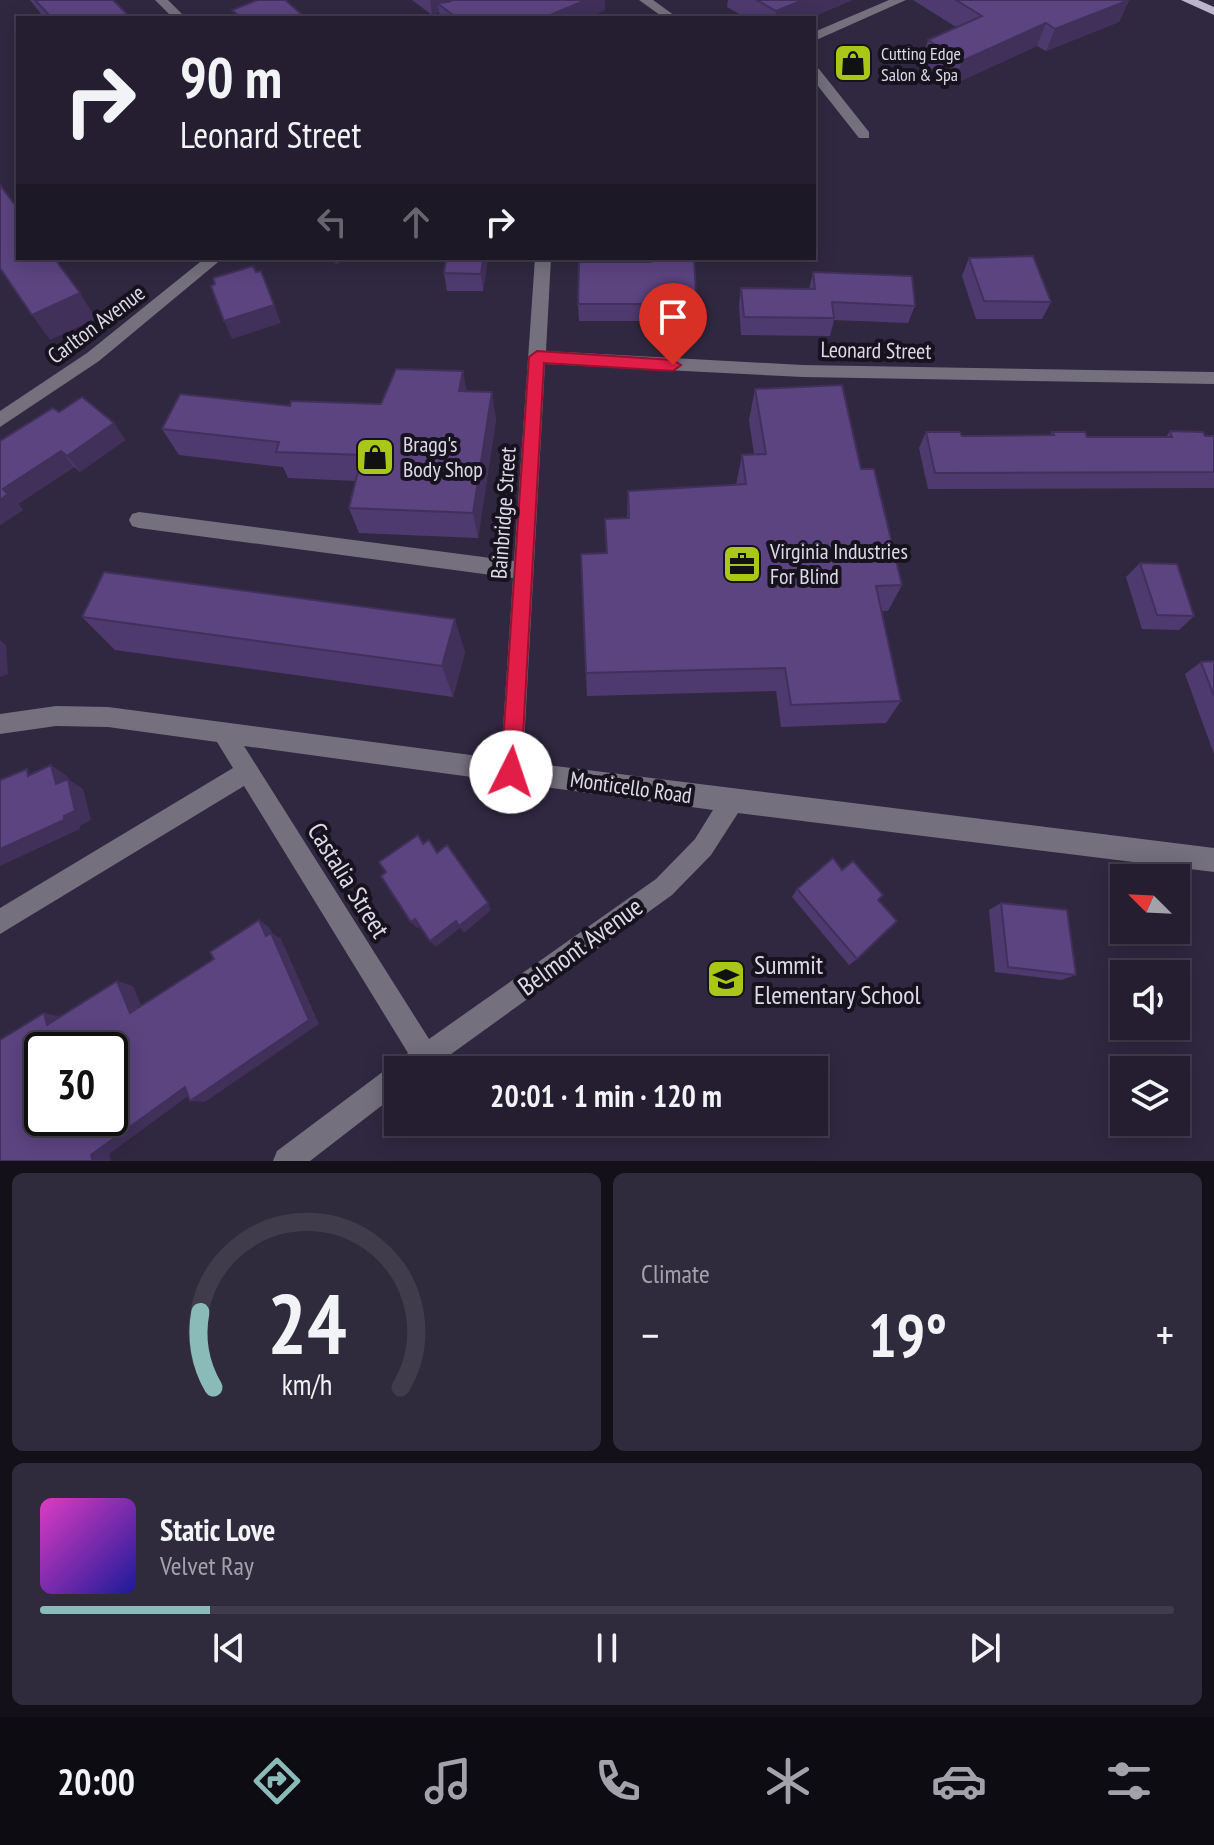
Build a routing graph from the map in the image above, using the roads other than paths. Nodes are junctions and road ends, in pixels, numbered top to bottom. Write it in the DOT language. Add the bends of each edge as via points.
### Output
graph roads {
  1 [pos="161,0"];
  2 [pos="645,0"];
  3 [pos="900,0"];
  4 [pos="1187,0"];
  5 [pos="1214,11"];
  6 [pos="178,16"];
  7 [pos="669,16"];
  8 [pos="816,36"];
  9 [pos="816,75"];
  10 [pos="864,135"];
  11 [pos="213,260"];
  12 [pos="543,260"];
  13 [pos="537,357"];
  14 [pos="1214,378"];
  15 [pos="0,420"];
  16 [pos="139,520"];
  17 [pos="524,571"];
  18 [pos="0,724"];
  19 [pos="224,733"];
  20 [pos="248,771"];
  21 [pos="511,772"];
  22 [pos="732,801"];
  23 [pos="1214,860"];
  24 [pos="0,922"];
  25 [pos="411,1056"];
  26 [pos="427,1056"];
  27 [pos="384,1088"];
  28 [pos="287,1161"];
  1 -- 6 [label="street"];
  2 -- 7 [label="street"];
  3 -- 8 [label="street"];
  4 -- 5 [label="main road"];
  9 -- 10 [label="street"];
  11 -- 15 [label="street, Carlton Avenue" via="93,357"];
  12 -- 13 [label="street, Bainbridge Street"];
  13 -- 14 [label="street, Leonard Street" via="803,371"];
  13 -- 17 [label="street, Bainbridge Street"];
  16 -- 17 [label="street"];
  17 -- 21 [label="street, Bainbridge Street"];
  18 -- 19 [label="street, Monticello Road" via="56,716 108,717"];
  19 -- 20 [label="street, Castalia Street"];
  19 -- 21 [label="street, Monticello Road"];
  20 -- 24 [label="street"];
  20 -- 25 [label="street, Castalia Street"];
  21 -- 22 [label="street, Monticello Road"];
  22 -- 23 [label="street, Monticello Road"];
  22 -- 26 [label="street, Belmont Avenue" via="703,847 664,887"];
  27 -- 28 [label="street"];
}
